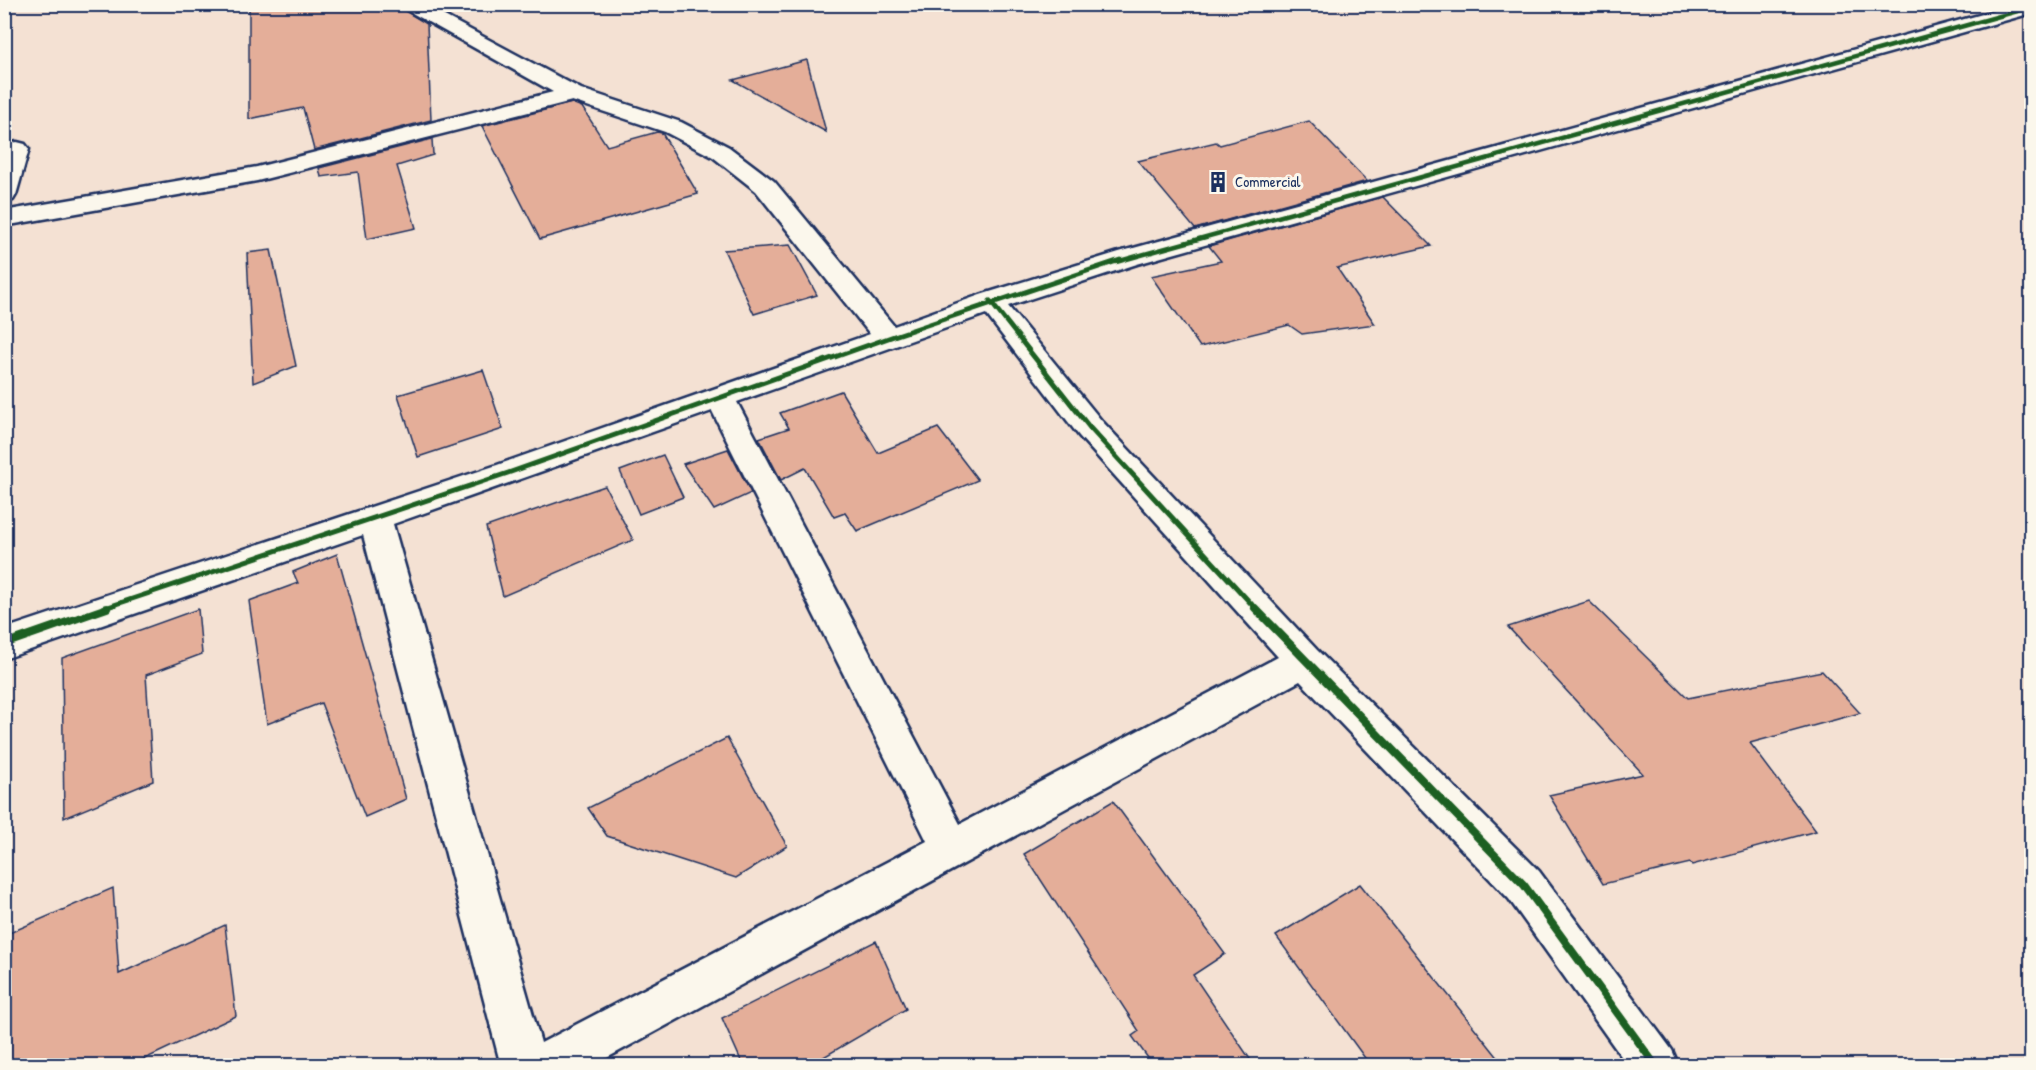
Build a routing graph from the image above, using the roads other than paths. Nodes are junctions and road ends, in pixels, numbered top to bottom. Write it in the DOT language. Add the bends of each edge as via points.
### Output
graph roads {
  1 [pos="406,4"];
  2 [pos="2031,7"];
  3 [pos="573,94"];
  4 [pos="17,149"];
  5 [pos="4,195"];
  6 [pos="4,219"];
  7 [pos="990,301"];
  8 [pos="888,337"];
  9 [pos="721,399"];
  10 [pos="375,519"];
  11 [pos="4,644"];
  12 [pos="1304,661"];
  13 [pos="952,849"];
  14 [pos="524,1065"];
  15 [pos="545,1065"];
  16 [pos="1656,1065"];
  1 -- 3 [label="street"];
  2 -- 7 [label="street" via="1140,255"];
  3 -- 6 [label="street" via="257,174"];
  3 -- 8 [label="street" via="673,127 721,152 765,186"];
  4 -- 5 [label="street"];
  7 -- 8 [label="street"];
  7 -- 12 [label="street" via="1090,428"];
  8 -- 9 [label="street"];
  9 -- 10 [label="street"];
  9 -- 13 [label="street"];
  10 -- 11 [label="street" via="136,596"];
  10 -- 14 [label="street"];
  12 -- 13 [label="street"];
  12 -- 16 [label="street" via="1524,885"];
  13 -- 15 [label="street"];
}
